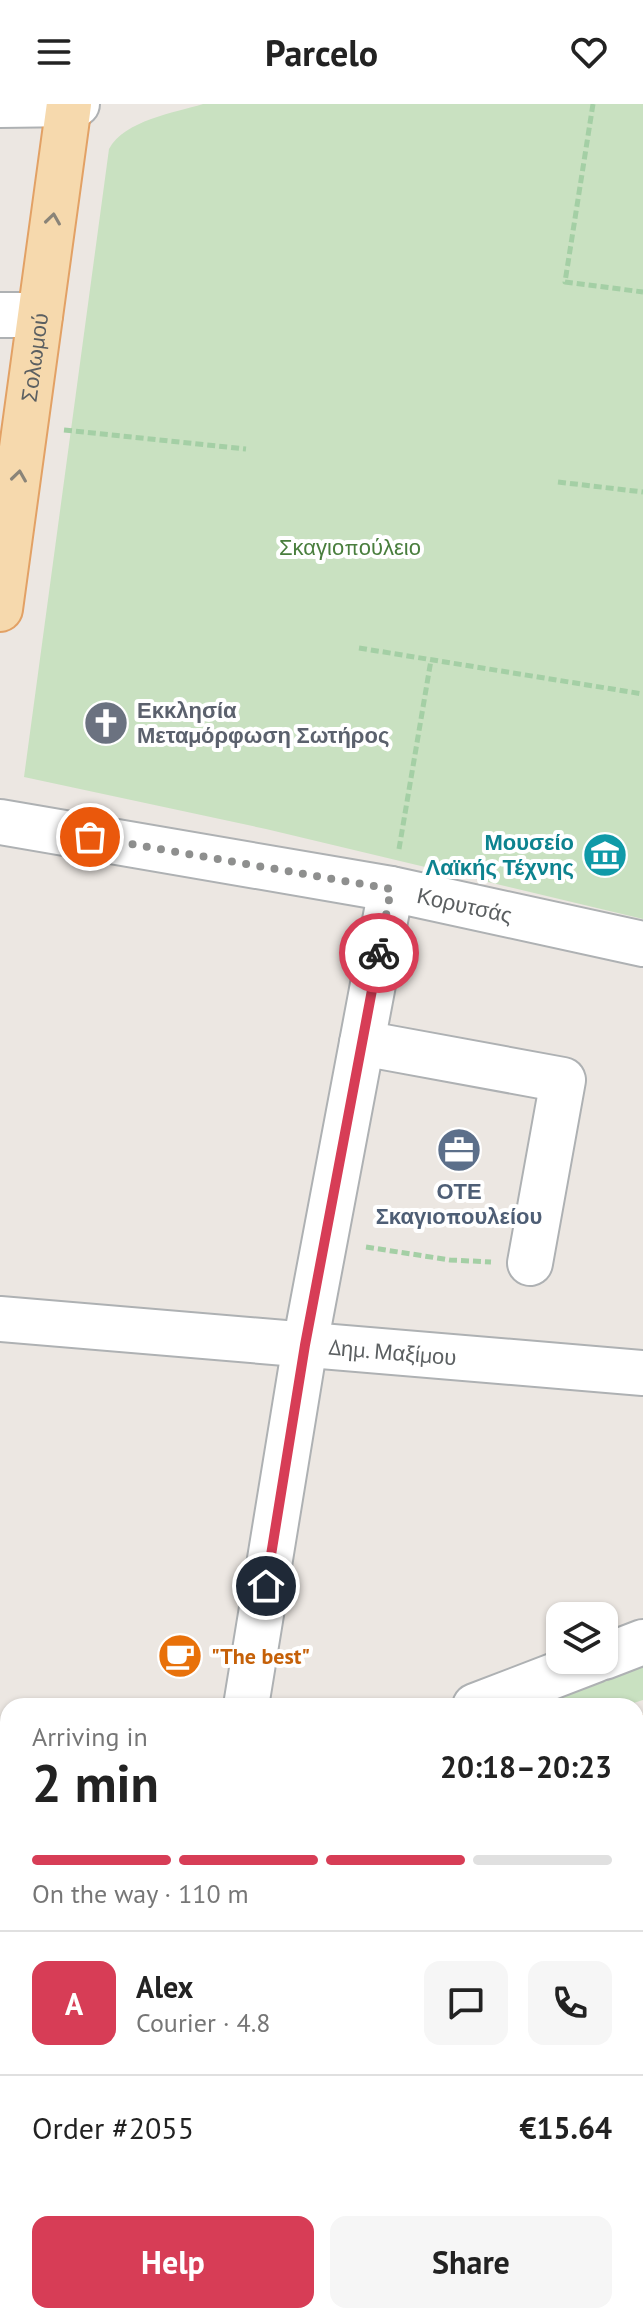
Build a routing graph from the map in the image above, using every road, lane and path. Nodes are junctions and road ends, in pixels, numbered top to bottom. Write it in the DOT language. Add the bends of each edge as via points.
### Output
graph roads {
  1 [pos="593,104"];
  2 [pos="0,105"];
  3 [pos="72,105"];
  4 [pos="643,292"];
  5 [pos="20,315"];
  6 [pos="26,426"];
  7 [pos="246,449"];
  8 [pos="558,482"];
  9 [pos="643,492"];
  10 [pos="0,609"];
  11 [pos="359,648"];
  12 [pos="431,660"];
  13 [pos="643,694"];
  14 [pos="0,822"];
  15 [pos="391,889"];
  16 [pos="643,944"];
  17 [pos="362,1043"];
  18 [pos="325,1240"];
  19 [pos="530,1263"];
  20 [pos="0,1319"];
  21 [pos="305,1345"];
  22 [pos="643,1373"];
  23 [pos="643,1642"];
  24 [pos="618,1652"];
  25 [pos="558,1674"];
  26 [pos="247,1698"];
  27 [pos="496,1698"];
  1 -- 4 [label="path" via="565,282"];
  2 -- 3 [label="street"];
  5 -- 3 [label="main road, Σολωμού, one-way"];
  5 -- 6 [label="main road, Σολωμού"];
  6 -- 7 [label="path"];
  10 -- 6 [label="main road, Σολωμού, one-way"];
  8 -- 9 [label="path"];
  11 -- 12 [label="path"];
  12 -- 13 [label="path"];
  12 -- 15 [label="path"];
  14 -- 15 [label="street, Κορυτσάς"];
  15 -- 16 [label="street, Κορυτσάς"];
  15 -- 17 [label="street"];
  17 -- 18 [label="street"];
  17 -- 19 [label="street" via="563,1080"];
  18 -- 19 [label="path" via="450,1260"];
  18 -- 21 [label="street"];
  20 -- 21 [label="street, Δημ. Μαξίμου"];
  21 -- 22 [label="street, Δημ. Μαξίμου"];
  21 -- 26 [label="street"];
  23 -- 24 [label="street"];
  25 -- 27 [label="street"];
}
